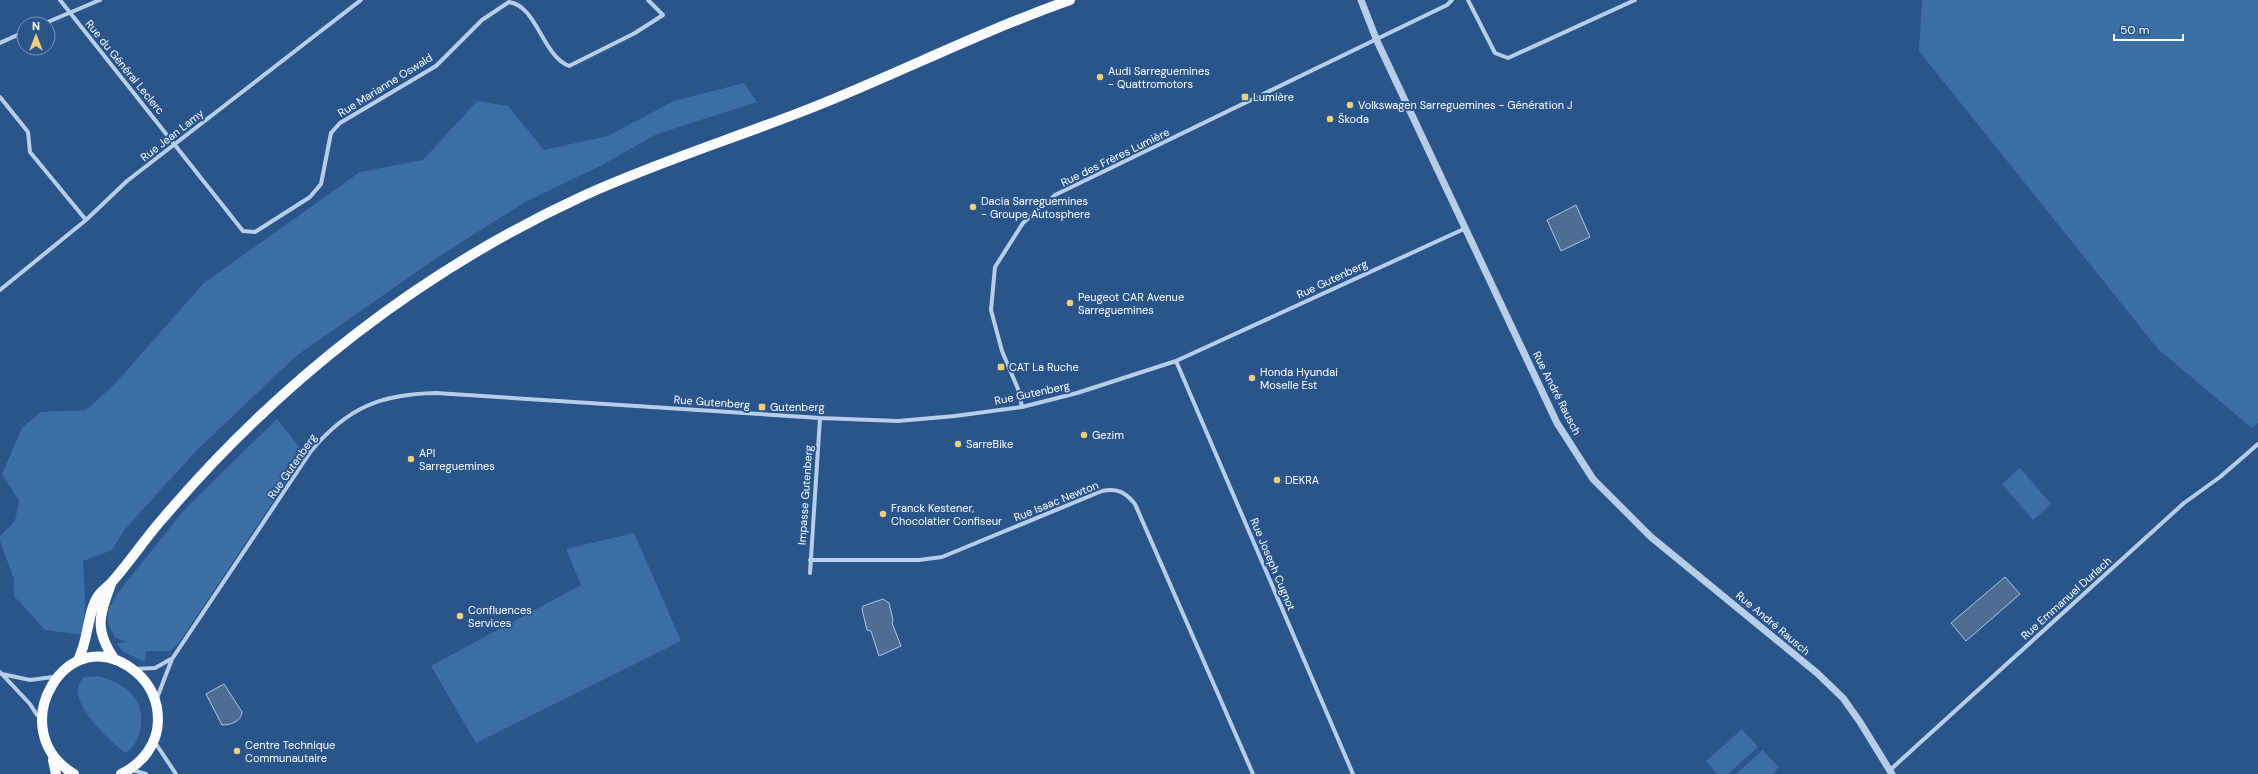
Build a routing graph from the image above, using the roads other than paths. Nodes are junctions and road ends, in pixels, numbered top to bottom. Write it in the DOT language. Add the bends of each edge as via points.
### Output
graph roads {
  1 [pos="60,0"];
  2 [pos="100,0"];
  3 [pos="361,0"];
  4 [pos="648,0"];
  5 [pos="1070,0"];
  6 [pos="1361,0"];
  7 [pos="1452,0"];
  8 [pos="1468,0"];
  9 [pos="1635,0"];
  10 [pos="70,12"];
  11 [pos="56,18"];
  12 [pos="16,36"];
  13 [pos="1377,41"];
  14 [pos="0,43"];
  15 [pos="0,97"];
  16 [pos="174,145"];
  17 [pos="86,220"];
  18 [pos="1466,228"];
  19 [pos="255,232"];
  20 [pos="0,290"];
  21 [pos="1176,361"];
  22 [pos="1022,407"];
  23 [pos="820,418"];
  24 [pos="2258,444"];
  25 [pos="810,560"];
  26 [pos="810,573"];
  27 [pos="111,582"];
  28 [pos="172,659"];
  29 [pos="78,660"];
  30 [pos="115,660"];
  31 [pos="132,668"];
  32 [pos="1,673"];
  33 [pos="53,677"];
  34 [pos="156,701"];
  35 [pos="36,715"];
  36 [pos="154,740"];
  37 [pos="53,760"];
  38 [pos="125,772"];
  39 [pos="1891,772"];
  40 [pos="56,774"];
  41 [pos="74,774"];
  42 [pos="146,774"];
  43 [pos="176,774"];
  44 [pos="1252,774"];
  45 [pos="1353,774"];
  1 -- 10 [label="street, Rue du Général Leclerc"];
  2 -- 10 [label="street"];
  3 -- 16 [label="street, Rue Jean Lamy"];
  4 -- 19 [label="street, Rue Marianne Oswald" via="663,15 635,33 569,66 557,60 522,7 509,2 498,8 467,34 436,66 340,123 332,133 321,184 310,197"];
  5 -- 27 [label="main road" via="1004,24 830,100 623,179 548,213 457,264 354,334 270,406 193,483"];
  6 -- 13 [label="street, Rue André Rausch"];
  7 -- 13 [label="street, Rue des Frères Lumière" via="1448,5"];
  8 -- 9 [label="street" via="1494,53 1508,58"];
  10 -- 11 [label="street"];
  10 -- 16 [label="street, Rue du Général Leclerc"];
  12 -- 14 [label="street"];
  13 -- 18 [label="street, Rue André Rausch"];
  13 -- 22 [label="street, Rue des Frères Lumière" via="1055,195 1023,223 994,267 991,310 1002,351 1018,389"];
  15 -- 17 [label="street" via="28,132 30,152"];
  16 -- 17 [label="street, Rue Jean Lamy" via="127,181"];
  16 -- 19 [label="street, Rue du Général Leclerc" via="243,231"];
  17 -- 20 [label="street, Rue Jean Lamy"];
  18 -- 21 [label="street, Rue Gutenberg"];
  18 -- 39 [label="street, Rue André Rausch" via="1557,423 1593,479 1651,536 1832,687 1860,722"];
  21 -- 22 [label="street, Rue Gutenberg" via="1077,393"];
  21 -- 45 [label="street, Rue Joseph Cugnot"];
  22 -- 23 [label="street, Rue Gutenberg" via="898,421"];
  23 -- 25 [label="street, Impasse Gutenberg"];
  23 -- 28 [label="street, Rue Gutenberg" via="436,394 399,396 365,405 335,424 311,451"];
  24 -- 39 [label="street, Rue Emmanuel Durlach" via="2220,477 2184,503"];
  25 -- 26 [label="street, Impasse Gutenberg"];
  25 -- 44 [label="street, Rue Isaac Newton" via="919,560 942,557 1102,491 1113,489 1126,493 1135,504"];
  27 -- 29 [label="main road" via="99,594 94,605 86,643"];
  27 -- 30 [label="main road" via="102,608 100,626 103,642"];
  28 -- 31 [label="street, Rue Gutenberg" via="155,668"];
  28 -- 34 [label="street, Rue Gutenberg"];
  29 -- 30 [label="main road" via="97,657"];
  29 -- 33 [label="main road"];
  30 -- 31 [label="main road"];
  31 -- 34 [label="main road" via="147,683"];
  32 -- 33 [label="street" via="30,680"];
  32 -- 35 [label="street" via="30,704"];
  33 -- 35 [label="main road" via="41,694"];
  34 -- 36 [label="main road" via="158,721"];
  35 -- 37 [label="main road" via="40,739"];
  36 -- 38 [label="main road" via="144,757"];
  36 -- 43 [label="street"];
  37 -- 40 [label="main road"];
  37 -- 41 [label="main road"];
  38 -- 42 [label="street"];
}
